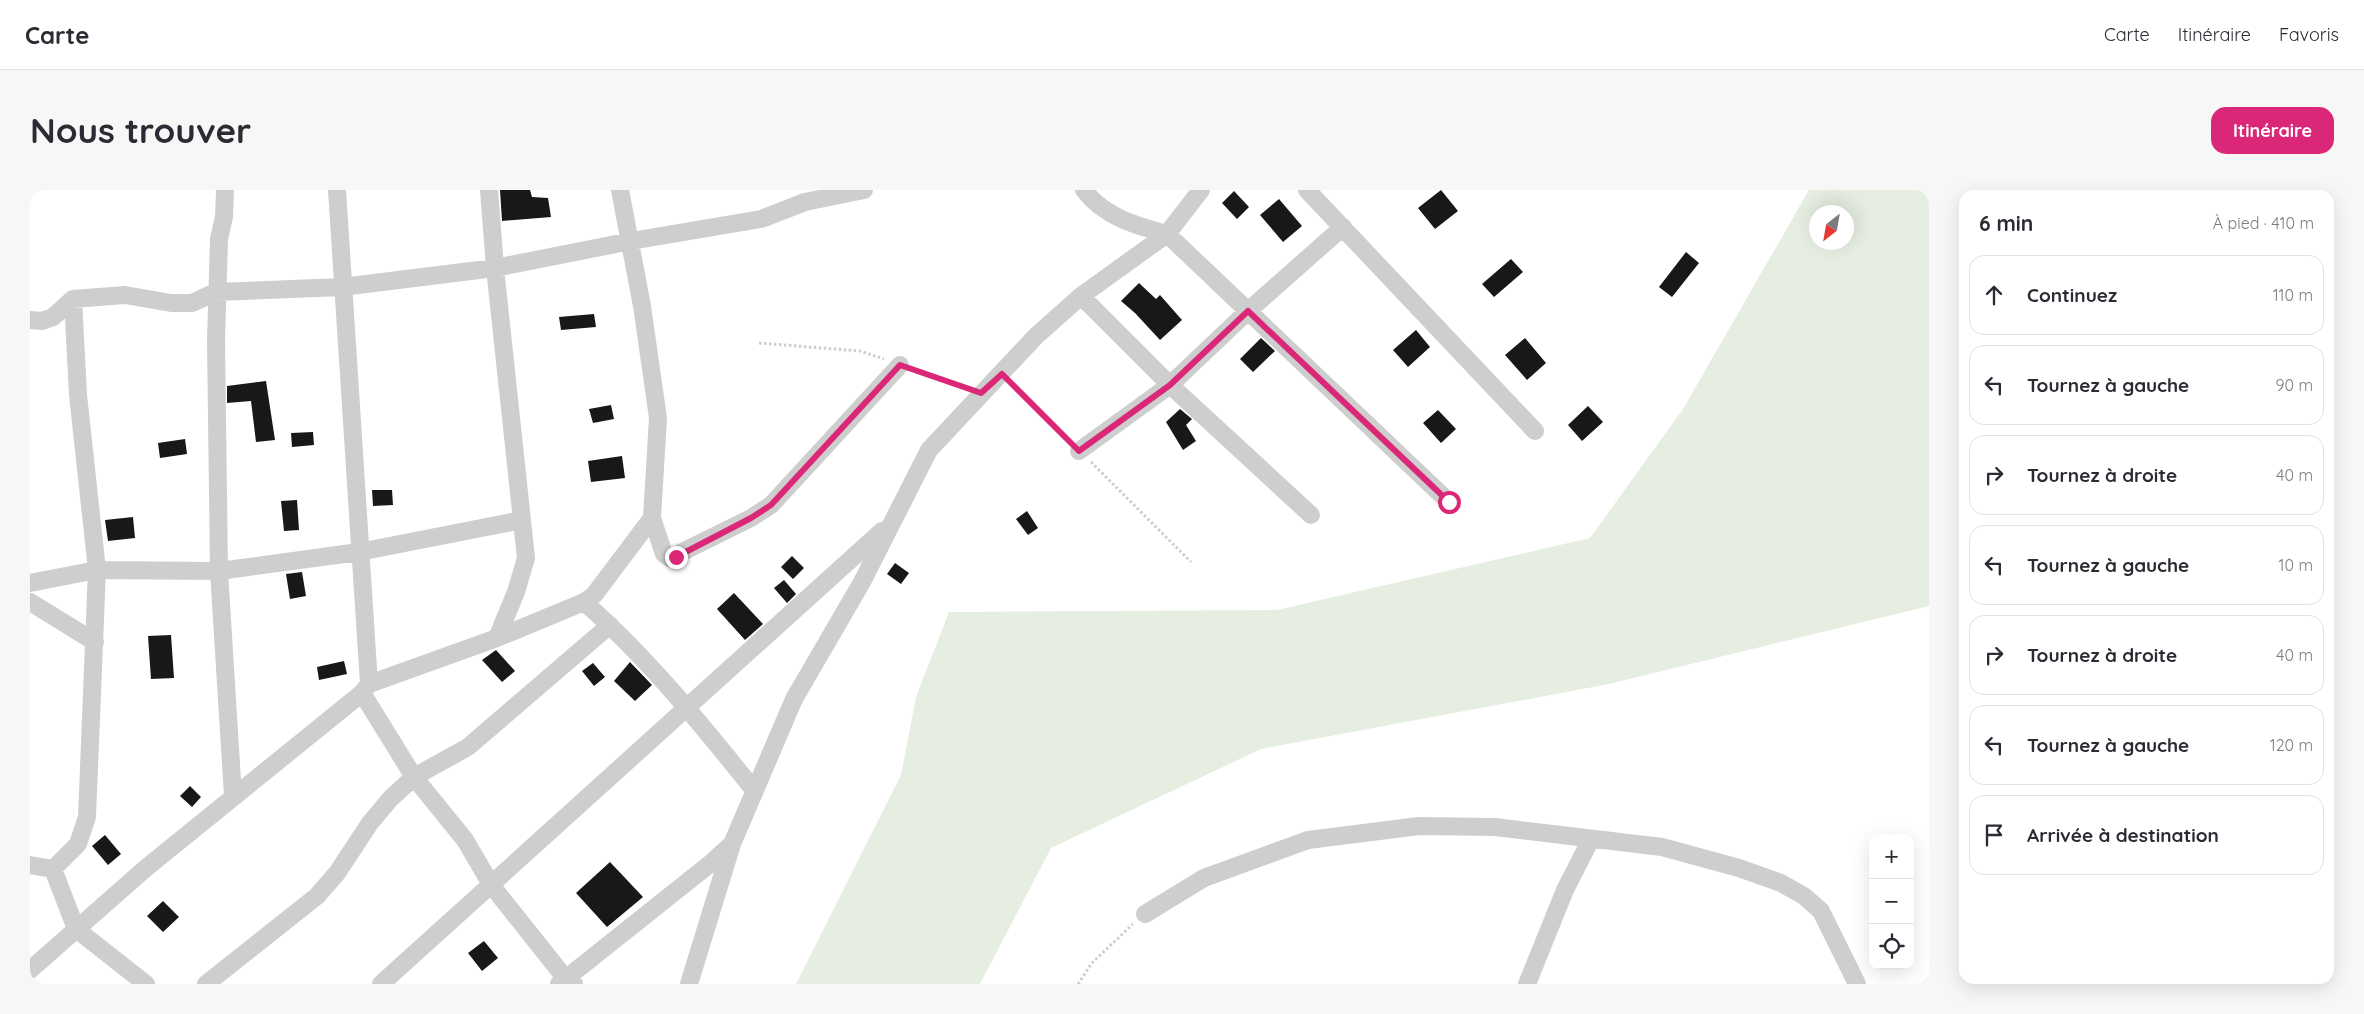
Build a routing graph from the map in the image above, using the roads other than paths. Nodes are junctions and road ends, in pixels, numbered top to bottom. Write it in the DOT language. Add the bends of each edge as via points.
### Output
graph roads {
  1 [pos="225,190"];
  2 [pos="337,190"];
  3 [pos="489,190"];
  4 [pos="620,190"];
  5 [pos="864,190"];
  6 [pos="1084,190"];
  7 [pos="1201,190"];
  8 [pos="1307,190"];
  9 [pos="807,196"];
  10 [pos="1343,228"];
  11 [pos="1167,234"];
  12 [pos="631,240"];
  13 [pos="495,268"];
  14 [pos="342,287"];
  15 [pos="216,292"];
  16 [pos="1082,296"];
  17 [pos="73,299"];
  18 [pos="1248,311"];
  19 [pos="30,320"];
  20 [pos="900,365"];
  21 [pos="1170,385"];
  22 [pos="1535,432"];
  23 [pos="1079,451"];
  24 [pos="1449,502"];
  25 [pos="1311,515"];
  26 [pos="652,518"];
  27 [pos="522,520"];
  28 [pos="890,524"];
  29 [pos="359,552"];
  30 [pos="98,570"];
  31 [pos="219,571"];
  32 [pos="30,583"];
  33 [pos="30,602"];
  34 [pos="584,602"];
  35 [pos="610,625"];
  36 [pos="497,638"];
  37 [pos="95,642"];
  38 [pos="365,688"];
  39 [pos="689,708"];
  40 [pos="414,777"];
  41 [pos="754,790"];
  42 [pos="233,796"];
  43 [pos="1591,839"];
  44 [pos="732,844"];
  45 [pos="30,865"];
  46 [pos="53,869"];
  47 [pos="492,886"];
  48 [pos="1145,914"];
  49 [pos="76,929"];
  50 [pos="30,970"];
  51 [pos="566,982"];
  52 [pos="146,984"];
  53 [pos="206,984"];
  54 [pos="381,984"];
  55 [pos="689,984"];
  56 [pos="1528,984"];
  57 [pos="1857,984"];
  1 -- 15 [label="street"];
  2 -- 14 [label="street"];
  3 -- 13 [label="street"];
  4 -- 12 [label="street"];
  5 -- 9 [label="street"];
  6 -- 11 [label="street" via="1106,211 1132,225"];
  7 -- 11 [label="street"];
  8 -- 10 [label="street"];
  9 -- 12 [label="street" via="761,219"];
  10 -- 18 [label="street"];
  10 -- 22 [label="street"];
  11 -- 16 [label="street"];
  11 -- 18 [label="street"];
  12 -- 13 [label="street"];
  12 -- 26 [label="street" via="658,418"];
  13 -- 14 [label="street"];
  13 -- 27 [label="street"];
  14 -- 15 [label="street"];
  14 -- 29 [label="street"];
  15 -- 17 [label="street" via="192,303 125,295"];
  15 -- 31 [label="street"];
  16 -- 21 [label="street"];
  16 -- 28 [label="street" via="1036,336 929,450"];
  17 -- 19 [label="street" via="53,317 42,321"];
  17 -- 30 [label="street" via="78,395"];
  18 -- 21 [label="street"];
  18 -- 24 [label="street"];
  20 -- 26 [label="street" via="771,505 751,518 670,558 664,554"];
  21 -- 23 [label="street"];
  21 -- 25 [label="street"];
  26 -- 34 [label="street" via="594,595"];
  27 -- 29 [label="street"];
  27 -- 36 [label="street" via="526,558"];
  28 -- 39 [label="street"];
  28 -- 41 [label="street" via="862,582 794,699"];
  29 -- 31 [label="street"];
  29 -- 38 [label="street"];
  30 -- 31 [label="street"];
  30 -- 32 [label="street"];
  30 -- 37 [label="street"];
  31 -- 42 [label="street"];
  33 -- 37 [label="street"];
  34 -- 35 [label="street"];
  34 -- 36 [label="street"];
  35 -- 39 [label="street"];
  35 -- 40 [label="street" via="468,747"];
  36 -- 38 [label="street"];
  37 -- 46 [label="street" via="87,817 78,844"];
  38 -- 40 [label="street"];
  38 -- 42 [label="street"];
  39 -- 41 [label="street"];
  39 -- 47 [label="street"];
  40 -- 47 [label="street" via="465,840"];
  40 -- 53 [label="street" via="370,823 317,896"];
  41 -- 44 [label="street"];
  42 -- 49 [label="street"];
  43 -- 48 [label="street" via="1495,827 1419,826 1308,840 1204,878"];
  43 -- 56 [label="street" via="1565,890"];
  43 -- 57 [label="street" via="1662,847 1781,883 1804,896 1821,911"];
  44 -- 51 [label="street"];
  44 -- 55 [label="street"];
  45 -- 46 [label="street"];
  46 -- 49 [label="street"];
  47 -- 51 [label="street"];
  47 -- 54 [label="street"];
  49 -- 50 [label="street"];
  49 -- 52 [label="street"];
}
